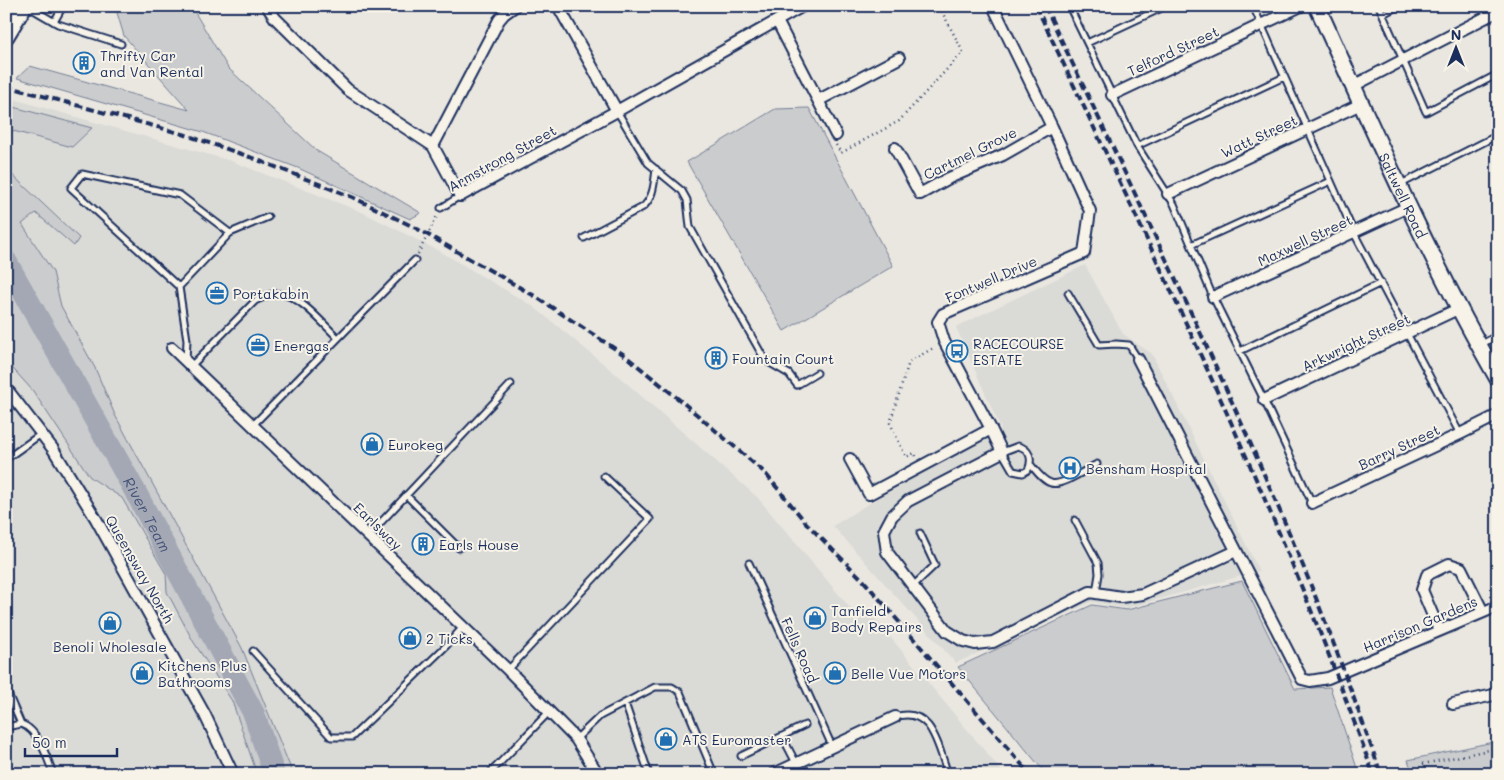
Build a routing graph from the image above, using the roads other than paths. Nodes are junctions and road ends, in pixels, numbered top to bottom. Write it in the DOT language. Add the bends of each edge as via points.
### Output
graph roads {
  1 [pos="25,6"];
  2 [pos="63,6"];
  3 [pos="267,6"];
  4 [pos="515,6"];
  5 [pos="558,6"];
  6 [pos="803,6"];
  7 [pos="993,6"];
  8 [pos="1069,6"];
  9 [pos="1166,6"];
  10 [pos="1253,6"];
  11 [pos="1301,6"];
  12 [pos="1317,6"];
  13 [pos="1380,6"];
  14 [pos="1398,6"];
  15 [pos="1498,12"];
  16 [pos="1383,14"];
  17 [pos="776,21"];
  18 [pos="54,22"];
  19 [pos="1262,25"];
  20 [pos="6,36"];
  21 [pos="1087,43"];
  22 [pos="121,44"];
  23 [pos="899,58"];
  24 [pos="1403,60"];
  25 [pos="1498,74"];
  26 [pos="1284,77"];
  27 [pos="1353,86"];
  28 [pos="1112,95"];
  29 [pos="819,100"];
  30 [pos="1361,104"];
  31 [pos="617,111"];
  32 [pos="1052,127"];
  33 [pos="1308,129"];
  34 [pos="836,135"];
  35 [pos="1498,135"];
  36 [pos="433,146"];
  37 [pos="1137,146"];
  38 [pos="895,148"];
  39 [pos="656,169"];
  40 [pos="1331,181"];
  41 [pos="1398,185"];
  42 [pos="1168,194"];
  43 [pos="460,196"];
  44 [pos="1408,207"];
  45 [pos="441,208"];
  46 [pos="268,217"];
  47 [pos="230,233"];
  48 [pos="1354,233"];
  49 [pos="584,238"];
  50 [pos="1191,245"];
  51 [pos="415,260"];
  52 [pos="1380,283"];
  53 [pos="179,287"];
  54 [pos="1068,293"];
  55 [pos="1213,297"];
  56 [pos="1460,308"];
  57 [pos="1407,333"];
  58 [pos="1498,336"];
  59 [pos="338,338"];
  60 [pos="1479,346"];
  61 [pos="172,348"];
  62 [pos="1240,351"];
  63 [pos="1138,358"];
  64 [pos="188,364"];
  65 [pos="817,373"];
  66 [pos="1498,379"];
  67 [pos="511,384"];
  68 [pos="6,388"];
  69 [pos="1264,400"];
  70 [pos="1498,415"];
  71 [pos="253,425"];
  72 [pos="991,429"];
  73 [pos="41,434"];
  74 [pos="1460,434"];
  75 [pos="1002,452"];
  76 [pos="6,459"];
  77 [pos="850,459"];
  78 [pos="1098,464"];
  79 [pos="1031,465"];
  80 [pos="604,476"];
  81 [pos="406,495"];
  82 [pos="1312,503"];
  83 [pos="1075,520"];
  84 [pos="920,533"];
  85 [pos="368,536"];
  86 [pos="459,548"];
  87 [pos="1236,551"];
  88 [pos="749,563"];
  89 [pos="913,586"];
  90 [pos="1096,593"];
  91 [pos="1498,606"];
  92 [pos="1483,612"];
  93 [pos="462,627"];
  94 [pos="1439,630"];
  95 [pos="254,651"];
  96 [pos="508,670"];
  97 [pos="6,689"];
  98 [pos="1498,694"];
  99 [pos="625,703"];
  100 [pos="1453,704"];
  101 [pos="549,712"];
  102 [pos="895,717"];
  103 [pos="21,724"];
  104 [pos="805,725"];
  105 [pos="6,727"];
  106 [pos="782,736"];
  107 [pos="576,738"];
  108 [pos="832,746"];
  109 [pos="741,756"];
  110 [pos="796,763"];
  111 [pos="230,773"];
  112 [pos="53,774"];
  113 [pos="490,774"];
  114 [pos="598,774"];
  115 [pos="649,774"];
  116 [pos="714,774"];
  117 [pos="774,774"];
  118 [pos="948,774"];
  1 -- 18 [label="lane"];
  1 -- 20 [label="street"];
  2 -- 18 [label="lane"];
  3 -- 36 [label="street" via="275,18 348,90"];
  4 -- 36 [label="street" via="499,20"];
  5 -- 31 [label="street"];
  6 -- 17 [label="street, Armstrong Street"];
  7 -- 32 [label="street, Fontwell Drive"];
  8 -- 21 [label="lane"];
  9 -- 21 [label="lane"];
  10 -- 19 [label="lane"];
  11 -- 19 [label="street, Telford Street"];
  12 -- 27 [label="street, Saltwell Road"];
  13 -- 16 [label="lane"];
  14 -- 16 [label="lane"];
  15 -- 24 [label="street"];
  16 -- 24 [label="lane"];
  17 -- 29 [label="street"];
  17 -- 31 [label="street, Armstrong Street"];
  18 -- 22 [label="lane"];
  19 -- 26 [label="lane"];
  19 -- 28 [label="street, Telford Street"];
  21 -- 28 [label="lane"];
  23 -- 29 [label="street"];
  24 -- 25 [label="lane" via="1426,112"];
  24 -- 27 [label="street"];
  26 -- 33 [label="lane"];
  26 -- 37 [label="lane"];
  27 -- 30 [label="street, Saltwell Road"];
  28 -- 37 [label="lane"];
  29 -- 34 [label="street"];
  30 -- 33 [label="street, Watt Street"];
  30 -- 41 [label="street, Saltwell Road"];
  31 -- 39 [label="lane" via="648,163"];
  31 -- 43 [label="street, Armstrong Street"];
  32 -- 38 [label="street, Cartmel Grove" via="1003,155 920,194"];
  32 -- 72 [label="street, Fontwell Drive" via="1090,211 1084,253 943,314 938,322 944,341"];
  33 -- 40 [label="lane"];
  33 -- 42 [label="street, Watt Street"];
  35 -- 41 [label="lane"];
  36 -- 43 [label="street"];
  37 -- 42 [label="lane"];
  39 -- 49 [label="lane" via="648,202"];
  39 -- 65 [label="lane" via="682,190 687,200 690,227 766,360 789,374 798,386"];
  40 -- 48 [label="lane"];
  40 -- 50 [label="lane"];
  41 -- 44 [label="street, Saltwell Road"];
  42 -- 50 [label="lane"];
  43 -- 45 [label="lane, Armstrong Street"];
  44 -- 48 [label="street, Maxwell Street"];
  44 -- 56 [label="street, Saltwell Road"];
  46 -- 47 [label="lane"];
  47 -- 53 [label="lane"];
  47 -- 53 [label="lane" via="180,195 82,174 71,188"];
  48 -- 52 [label="lane"];
  48 -- 55 [label="street, Maxwell Street"];
  50 -- 55 [label="lane"];
  51 -- 59 [label="lane"];
  52 -- 57 [label="lane"];
  52 -- 62 [label="lane"];
  53 -- 64 [label="lane"];
  54 -- 63 [label="lane" via="1099,345 1129,345"];
  55 -- 62 [label="lane"];
  56 -- 57 [label="street, Arkwright Street"];
  56 -- 60 [label="street, Saltwell Road"];
  57 -- 69 [label="street, Arkwright Street"];
  57 -- 74 [label="lane"];
  58 -- 60 [label="lane"];
  59 -- 64 [label="lane" via="299,301 282,294 268,295 254,301"];
  59 -- 71 [label="lane"];
  60 -- 66 [label="street, Saltwell Road"];
  61 -- 64 [label="street, Earlsway"];
  62 -- 69 [label="lane"];
  63 -- 87 [label="street"];
  64 -- 71 [label="street, Earlsway"];
  67 -- 81 [label="lane"];
  68 -- 73 [label="street, Queensway North"];
  69 -- 82 [label="lane"];
  70 -- 74 [label="street, Barry Street"];
  71 -- 85 [label="street, Earlsway"];
  72 -- 75 [label="street, Fontwell Drive"];
  72 -- 77 [label="street" via="869,494"];
  73 -- 76 [label="lane"];
  73 -- 111 [label="street, Queensway North" via="96,519 145,605 205,715"];
  74 -- 82 [label="street, Barry Street"];
  75 -- 79 [label="lane" via="1018,446 1024,448 1030,455"];
  75 -- 79 [label="lane" via="1013,471 1023,472"];
  75 -- 89 [label="street" via="908,501 892,516 884,531 887,552"];
  78 -- 79 [label="lane" via="1053,484"];
  80 -- 96 [label="lane" via="650,519"];
  81 -- 85 [label="lane"];
  81 -- 86 [label="lane"];
  83 -- 90 [label="lane" via="1098,563"];
  84 -- 89 [label="lane" via="936,565"];
  85 -- 93 [label="street, Earlsway"];
  87 -- 90 [label="street" via="1143,594 1120,597"];
  87 -- 94 [label="street, Harrison Gardens" via="1302,679 1328,678"];
  88 -- 108 [label="lane, Fells Road"];
  89 -- 90 [label="street" via="947,631 975,644 993,642 1090,592"];
  91 -- 92 [label="street, Harrison Gardens"];
  92 -- 94 [label="street, Harrison Gardens"];
  92 -- 94 [label="street" via="1461,568 1450,564 1427,575 1422,590"];
  93 -- 95 [label="lane" via="352,738 331,737"];
  93 -- 96 [label="street, Earlsway"];
  96 -- 101 [label="street, Earlsway"];
  97 -- 103 [label="lane"];
  98 -- 100 [label="street"];
  99 -- 107 [label="lane" via="600,716"];
  99 -- 115 [label="lane"];
  99 -- 116 [label="lane" via="656,687 672,687 680,692"];
  101 -- 107 [label="street, Earlsway"];
  101 -- 113 [label="lane"];
  102 -- 108 [label="street"];
  102 -- 118 [label="lane" via="915,714 923,720 936,740"];
  103 -- 105 [label="lane"];
  103 -- 112 [label="lane" via="36,737"];
  104 -- 106 [label="lane"];
  106 -- 109 [label="lane"];
  106 -- 110 [label="lane"];
  107 -- 114 [label="street, Earlsway"];
  108 -- 110 [label="street"];
  110 -- 117 [label="street"];
}
